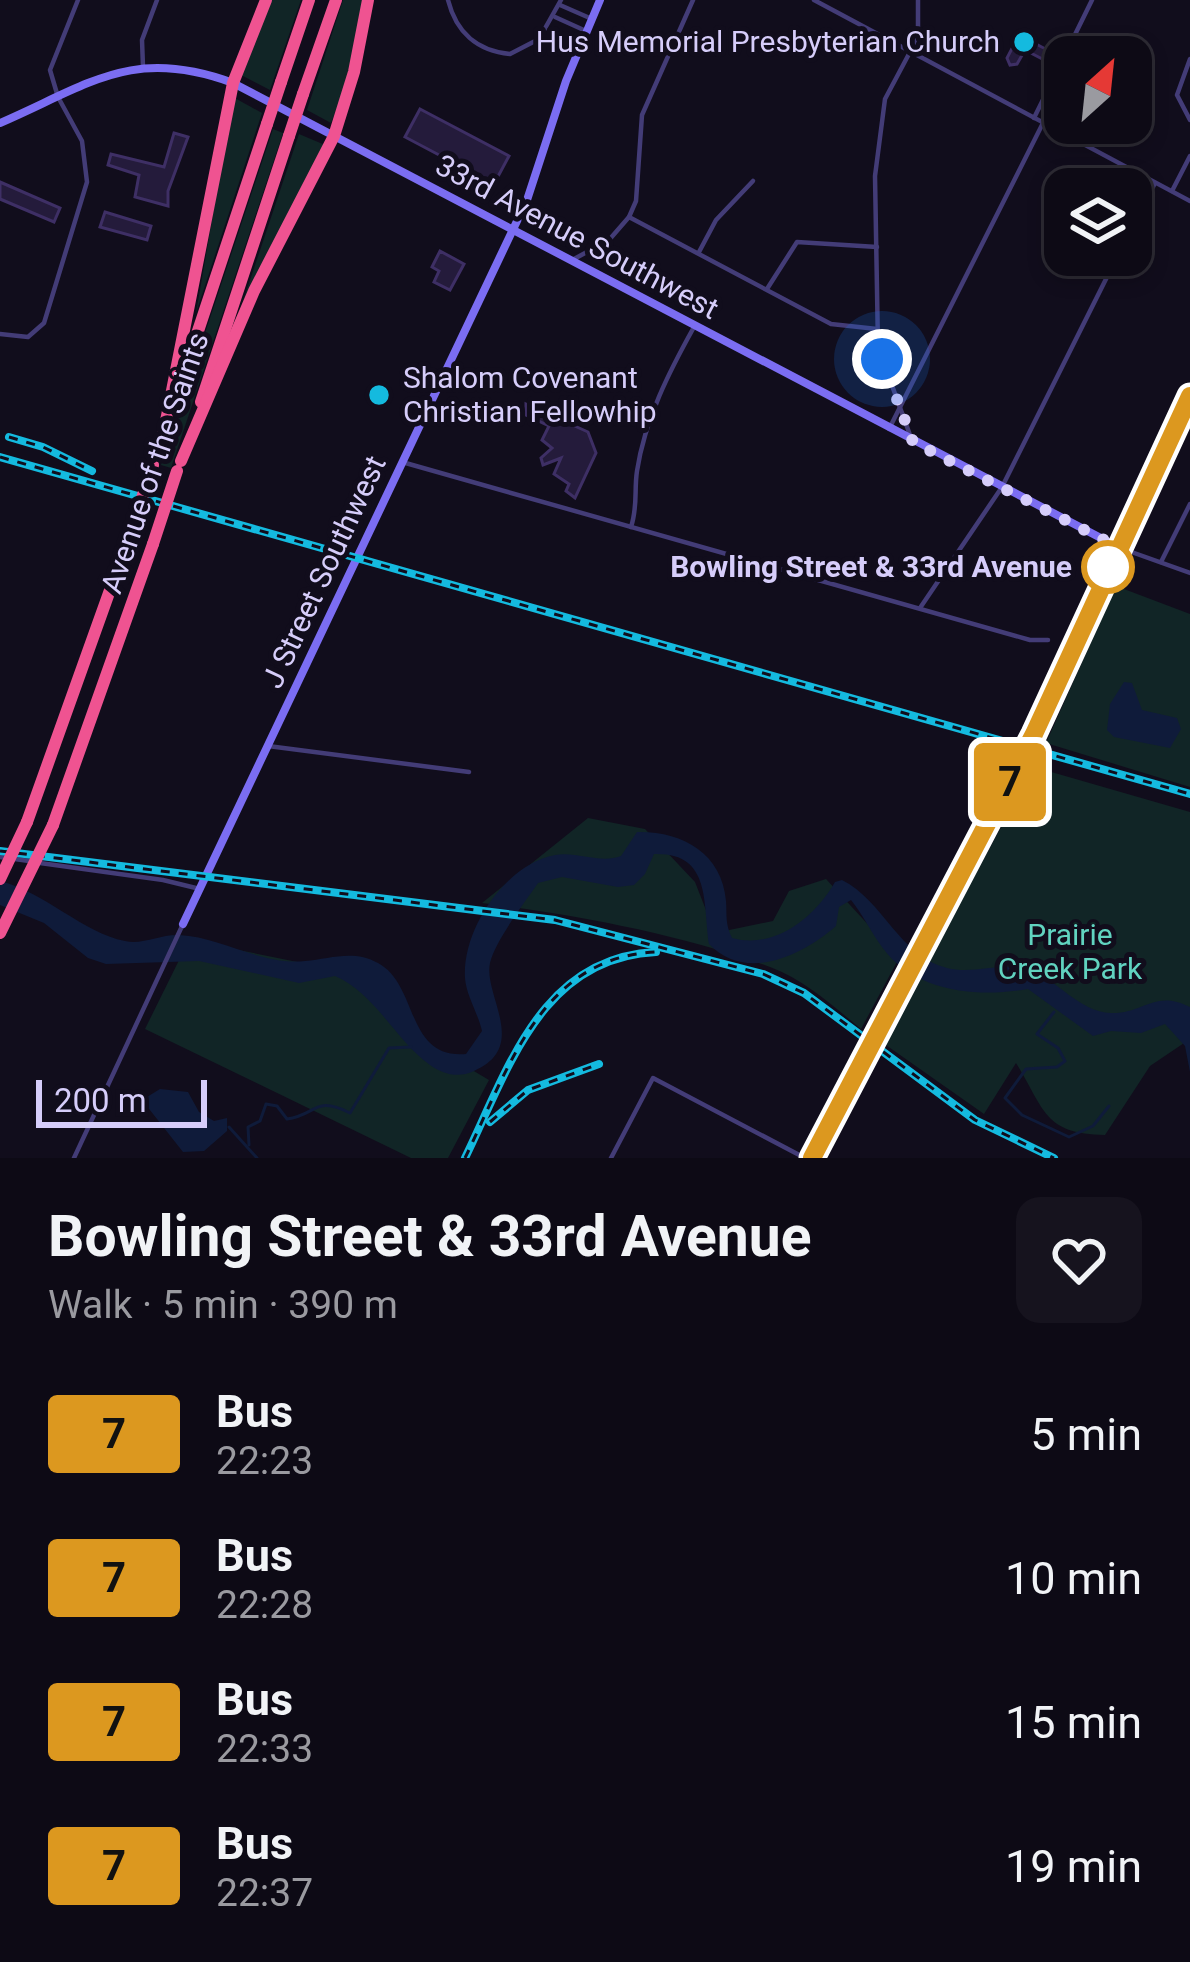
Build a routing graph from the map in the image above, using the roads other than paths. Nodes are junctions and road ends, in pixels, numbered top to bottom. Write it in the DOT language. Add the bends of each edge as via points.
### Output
graph roads {
  1 [pos="79,0"];
  2 [pos="157,0"];
  3 [pos="266,0"];
  4 [pos="309,0"];
  5 [pos="336,0"];
  6 [pos="368,0"];
  7 [pos="448,0"];
  8 [pos="600,0"];
  9 [pos="693,0"];
  10 [pos="814,0"];
  11 [pos="918,0"];
  12 [pos="1092,0"];
  13 [pos="561,3"];
  14 [pos="555,17"];
  15 [pos="592,19"];
  16 [pos="586,31"];
  17 [pos="910,52"];
  18 [pos="1190,59"];
  19 [pos="143,67"];
  20 [pos="233,83"];
  21 [pos="58,97"];
  22 [pos="1034,118"];
  23 [pos="1190,120"];
  24 [pos="0,123"];
  25 [pos="1043,123"];
  26 [pos="334,136"];
  27 [pos="1190,156"];
  28 [pos="753,181"];
  29 [pos="1154,183"];
  30 [pos="1152,187"];
  31 [pos="1172,191"];
  32 [pos="1190,201"];
  33 [pos="629,217"];
  34 [pos="512,231"];
  35 [pos="877,247"];
  36 [pos="698,253"];
  37 [pos="572,261"];
  38 [pos="1108,276"];
  39 [pos="766,290"];
  40 [pos="694,327"];
  41 [pos="877,329"];
  42 [pos="0,334"];
  43 [pos="1190,396"];
  44 [pos="900,407"];
  45 [pos="888,430"];
  46 [pos="163,436"];
  47 [pos="913,442"];
  48 [pos="402,462"];
  49 [pos="179,466"];
  50 [pos="1002,488"];
  51 [pos="1190,504"];
  52 [pos="631,527"];
  53 [pos="1118,547"];
  54 [pos="1161,562"];
  55 [pos="1190,573"];
  56 [pos="920,608"];
  57 [pos="1048,640"];
  58 [pos="268,746"];
  59 [pos="469,772"];
  60 [pos="0,857"];
  61 [pos="0,879"];
  62 [pos="200,890"];
  63 [pos="183,924"];
  64 [pos="0,933"];
  65 [pos="74,1158"];
  66 [pos="611,1158"];
  67 [pos="808,1158"];
  1 -- 21 [label="street" via="52,60"];
  2 -- 19 [label="street" via="141,43"];
  3 -- 20 [label="highway"];
  4 -- 46 [label="highway, Avenue of the Saints, bridge"];
  5 -- 49 [label="highway, Avenue of the Saints, bridge"];
  6 -- 26 [label="highway"];
  7 -- 14 [label="street" via="464,33 498,52 527,48"];
  8 -- 15 [label="street, J Street Southwest"];
  9 -- 33 [label="street" via="642,115"];
  10 -- 17 [label="street"];
  11 -- 17 [label="street"];
  12 -- 22 [label="street"];
  13 -- 14 [label="street"];
  13 -- 15 [label="street"];
  14 -- 16 [label="street"];
  15 -- 16 [label="street, J Street Southwest"];
  16 -- 34 [label="street, J Street Southwest"];
  17 -- 22 [label="street"];
  17 -- 35 [label="street" via="877,136"];
  18 -- 23 [label="street" via="1177,94"];
  19 -- 20 [label="street, 33rd Avenue Southwest" via="185,68"];
  19 -- 21 [label="street, 33rd Avenue Southwest"];
  20 -- 26 [label="street, 33rd Avenue Southwest"];
  20 -- 46 [label="highway"];
  21 -- 24 [label="street, 33rd Avenue Southwest"];
  21 -- 42 [label="street" via="82,141 87,182 44,323 28,338"];
  22 -- 25 [label="street"];
  25 -- 29 [label="street"];
  25 -- 44 [label="street"];
  26 -- 34 [label="street, 33rd Avenue Southwest"];
  26 -- 49 [label="highway" via="254,291"];
  27 -- 31 [label="street"];
  28 -- 36 [label="street"];
  29 -- 30 [label="street"];
  29 -- 31 [label="street"];
  31 -- 32 [label="street"];
  33 -- 36 [label="street"];
  33 -- 37 [label="street"];
  34 -- 37 [label="street, 33rd Avenue Southwest"];
  34 -- 48 [label="street, J Street Southwest"];
  35 -- 39 [label="street" via="797,242"];
  35 -- 41 [label="street"];
  36 -- 39 [label="street"];
  37 -- 40 [label="street, 33rd Avenue Southwest"];
  38 -- 50 [label="street"];
  39 -- 41 [label="street" via="842,329"];
  40 -- 45 [label="street, 33rd Avenue Southwest"];
  40 -- 52 [label="street" via="659,392"];
  41 -- 44 [label="street"];
  43 -- 53 [label="street"];
  44 -- 45 [label="street"];
  44 -- 47 [label="street"];
  45 -- 47 [label="street, 33rd Avenue Southwest"];
  46 -- 61 [label="highway, Avenue of the Saints, bridge"];
  47 -- 50 [label="street, 33rd Avenue Southwest"];
  48 -- 52 [label="street"];
  48 -- 58 [label="street, J Street Southwest"];
  49 -- 64 [label="highway, Avenue of the Saints, bridge" via="53,825"];
  50 -- 53 [label="street, 33rd Avenue Southwest"];
  50 -- 56 [label="street"];
  51 -- 54 [label="street"];
  52 -- 56 [label="street"];
  53 -- 54 [label="street"];
  53 -- 67 [label="street, bridge" via="1015,772"];
  54 -- 55 [label="street"];
  56 -- 57 [label="street"];
  58 -- 59 [label="street"];
  58 -- 62 [label="street, J Street Southwest"];
  60 -- 62 [label="street"];
  62 -- 63 [label="street, J Street Southwest"];
  63 -- 65 [label="street, J Street Southwest"];
  66 -- 67 [label="street" via="653,1078"];
}
